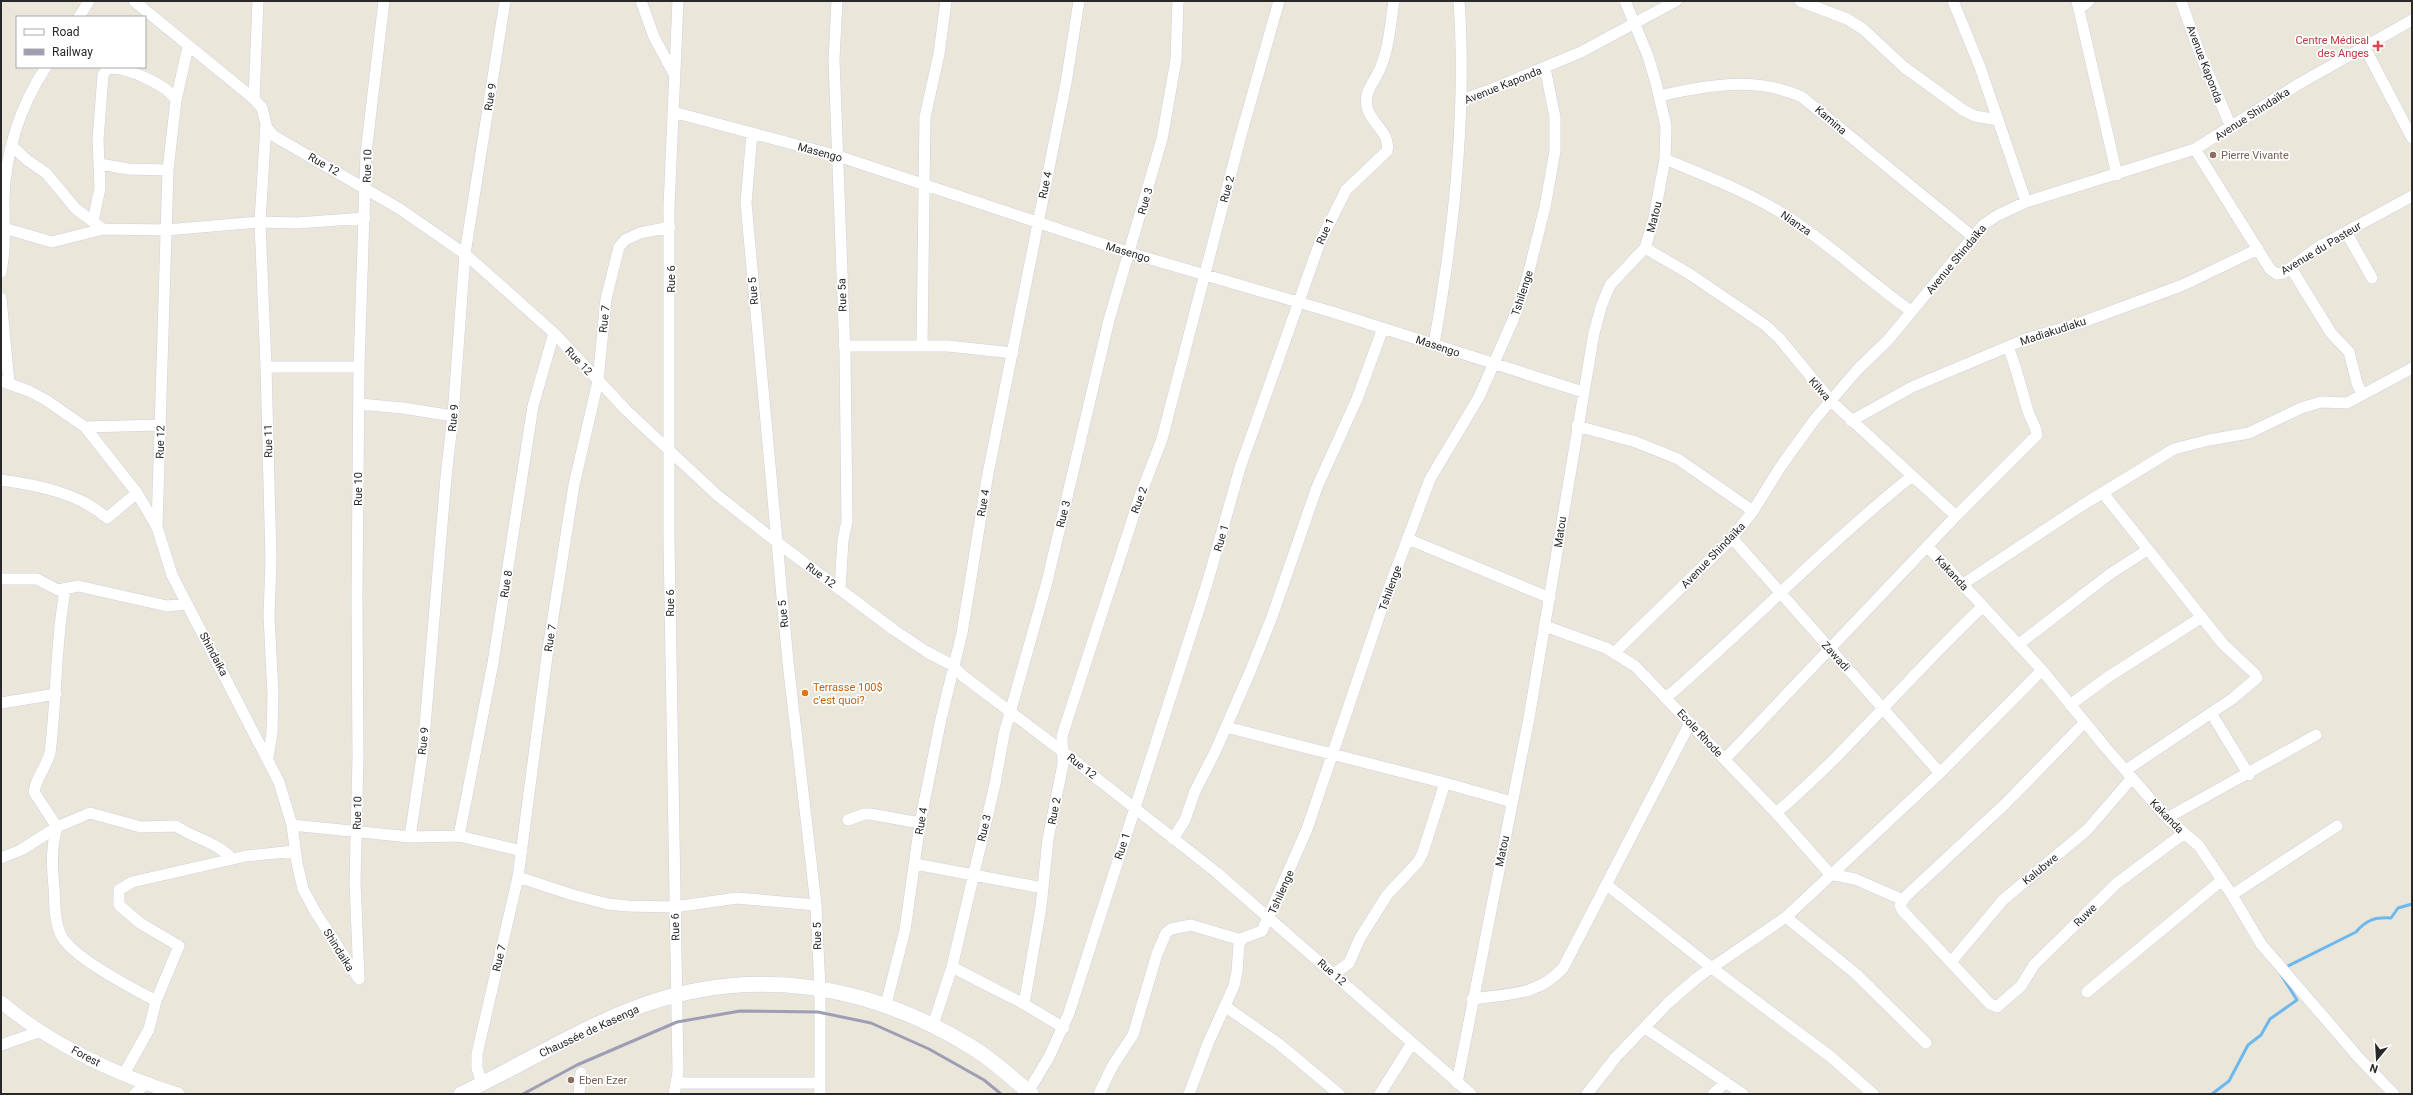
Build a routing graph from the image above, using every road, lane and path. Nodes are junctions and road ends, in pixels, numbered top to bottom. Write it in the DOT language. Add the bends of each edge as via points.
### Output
graph roads {
  1 [pos="89,1"];
  2 [pos="134,1"];
  3 [pos="258,1"];
  4 [pos="384,1"];
  5 [pos="505,1"];
  6 [pos="641,1"];
  7 [pos="678,1"];
  8 [pos="837,1"];
  9 [pos="946,1"];
  10 [pos="1079,1"];
  11 [pos="1178,1"];
  12 [pos="1279,1"];
  13 [pos="1394,1"];
  14 [pos="1459,1"];
  15 [pos="1624,1"];
  16 [pos="1676,1"];
  17 [pos="1800,1"];
  18 [pos="1953,1"];
  19 [pos="2089,1"];
  20 [pos="2181,1"];
  21 [pos="2078,5"];
  22 [pos="80,16"];
  23 [pos="2412,20"];
  24 [pos="1633,24"];
  25 [pos="2364,46"];
  26 [pos="188,47"];
  27 [pos="45,68"];
  28 [pos="1545,68"];
  29 [pos="674,74"];
  30 [pos="1659,96"];
  31 [pos="254,99"];
  32 [pos="176,100"];
  33 [pos="1461,100"];
  34 [pos="673,112"];
  35 [pos="1998,120"];
  36 [pos="266,124"];
  37 [pos="2231,127"];
  38 [pos="752,133"];
  39 [pos="2412,138"];
  40 [pos="11,145"];
  41 [pos="2195,149"];
  42 [pos="838,156"];
  43 [pos="1665,159"];
  44 [pos="100,164"];
  45 [pos="168,170"];
  46 [pos="2117,175"];
  47 [pos="925,184"];
  48 [pos="366,188"];
  49 [pos="2412,196"];
  50 [pos="2026,202"];
  51 [pos="365,218"];
  52 [pos="93,221"];
  53 [pos="260,222"];
  54 [pos="1036,222"];
  55 [pos="670,227"];
  56 [pos="4,228"];
  57 [pos="103,229"];
  58 [pos="166,230"];
  59 [pos="2346,232"];
  60 [pos="1972,236"];
  61 [pos="1645,248"];
  62 [pos="2258,249"];
  63 [pos="1130,253"];
  64 [pos="465,254"];
  65 [pos="2291,268"];
  66 [pos="1,272"];
  67 [pos="1204,275"];
  68 [pos="2372,278"];
  69 [pos="1,298"];
  70 [pos="1300,302"];
  71 [pos="1911,311"];
  72 [pos="1383,328"];
  73 [pos="554,333"];
  74 [pos="1434,344"];
  75 [pos="844,346"];
  76 [pos="922,346"];
  77 [pos="2008,347"];
  78 [pos="1013,353"];
  79 [pos="1494,364"];
  80 [pos="266,367"];
  81 [pos="359,367"];
  82 [pos="2412,368"];
  83 [pos="598,380"];
  84 [pos="5,382"];
  85 [pos="1583,392"];
  86 [pos="2362,394"];
  87 [pos="1832,402"];
  88 [pos="359,404"];
  89 [pos="453,416"];
  90 [pos="1851,421"];
  91 [pos="161,425"];
  92 [pos="1577,426"];
  93 [pos="85,427"];
  94 [pos="670,453"];
  95 [pos="1912,476"];
  96 [pos="1,480"];
  97 [pos="137,493"];
  98 [pos="2103,493"];
  99 [pos="1753,511"];
  100 [pos="1956,516"];
  101 [pos="157,527"];
  102 [pos="1732,538"];
  103 [pos="1408,539"];
  104 [pos="778,544"];
  105 [pos="1927,546"];
  106 [pos="2147,550"];
  107 [pos="1,579"];
  108 [pos="1963,584"];
  109 [pos="840,589"];
  110 [pos="65,590"];
  111 [pos="1780,592"];
  112 [pos="1550,598"];
  113 [pos="187,604"];
  114 [pos="1983,606"];
  115 [pos="2202,617"];
  116 [pos="1545,626"];
  117 [pos="2019,644"];
  118 [pos="1829,649"];
  119 [pos="1615,652"];
  120 [pos="953,666"];
  121 [pos="2042,670"];
  122 [pos="56,694"];
  123 [pos="1667,697"];
  124 [pos="1,703"];
  125 [pos="2070,706"];
  126 [pos="1884,709"];
  127 [pos="1010,712"];
  128 [pos="2211,713"];
  129 [pos="1690,723"];
  130 [pos="2084,723"];
  131 [pos="1226,728"];
  132 [pos="2316,735"];
  133 [pos="1062,751"];
  134 [pos="1334,756"];
  135 [pos="268,757"];
  136 [pos="1725,759"];
  137 [pos="1940,773"];
  138 [pos="2129,774"];
  139 [pos="2249,775"];
  140 [pos="1445,783"];
  141 [pos="1512,802"];
  142 [pos="1134,808"];
  143 [pos="1776,812"];
  144 [pos="2167,818"];
  145 [pos="848,820"];
  146 [pos="920,823"];
  147 [pos="292,825"];
  148 [pos="2337,826"];
  149 [pos="57,827"];
  150 [pos="356,832"];
  151 [pos="2183,834"];
  152 [pos="459,836"];
  153 [pos="410,837"];
  154 [pos="1173,839"];
  155 [pos="295,851"];
  156 [pos="522,851"];
  157 [pos="1,858"];
  158 [pos="232,859"];
  159 [pos="915,864"];
  160 [pos="1830,874"];
  161 [pos="972,876"];
  162 [pos="518,877"];
  163 [pos="2222,880"];
  164 [pos="1607,885"];
  165 [pos="1043,888"];
  166 [pos="2232,895"];
  167 [pos="1903,900"];
  168 [pos="816,905"];
  169 [pos="674,907"];
  170 [pos="1269,917"];
  171 [pos="1786,917"];
  172 [pos="1241,940"];
  173 [pos="1951,962"];
  174 [pos="952,967"];
  175 [pos="1712,968"];
  176 [pos="1334,974"];
  177 [pos="359,978"];
  178 [pos="820,988"];
  179 [pos="2087,992"];
  180 [pos="677,995"];
  181 [pos="1472,999"];
  182 [pos="156,1001"];
  183 [pos="1,1002"];
  184 [pos="886,1004"];
  185 [pos="1024,1004"];
  186 [pos="1226,1007"];
  187 [pos="933,1025"];
  188 [pos="1064,1028"];
  189 [pos="1645,1028"];
  190 [pos="41,1031"];
  191 [pos="1412,1042"];
  192 [pos="1926,1043"];
  193 [pos="1,1045"];
  194 [pos="581,1073"];
  195 [pos="124,1074"];
  196 [pos="1726,1082"];
  197 [pos="146,1083"];
  198 [pos="677,1083"];
  199 [pos="1457,1083"];
  200 [pos="482,1084"];
  201 [pos="820,1088"];
  202 [pos="1030,1093"];
  203 [pos="135,1094"];
  204 [pos="178,1094"];
  205 [pos="461,1094"];
  206 [pos="578,1094"];
  207 [pos="674,1094"];
  208 [pos="1099,1094"];
  209 [pos="1189,1094"];
  210 [pos="1339,1094"];
  211 [pos="1380,1094"];
  212 [pos="1471,1094"];
  213 [pos="1587,1094"];
  214 [pos="1713,1094"];
  215 [pos="1743,1094"];
  216 [pos="1873,1094"];
  217 [pos="2394,1094"];
  1 -- 22 [label="street"];
  2 -- 26 [label="street, Rue 12"];
  3 -- 31 [label="street"];
  4 -- 48 [label="street, Rue 10" via="366,153"];
  5 -- 64 [label="street, Rue 9"];
  6 -- 29 [label="street" via="654,37"];
  7 -- 29 [label="street, Rue 6"];
  8 -- 42 [label="street, Rue 5a" via="834,59"];
  9 -- 47 [label="street" via="939,54 925,117"];
  10 -- 54 [label="street, Rue 4" via="1066,83"];
  11 -- 63 [label="street, Rue 3" via="1176,60 1166,123"];
  12 -- 67 [label="street, Rue 2"];
  13 -- 70 [label="street, Rue 1" via="1383,62 1369,87 1366,101 1368,112 1385,137 1387,151 1353,183 1340,200 1320,242"];
  14 -- 33 [label="street" via="1463,61"];
  15 -- 24 [label="street, Matou"];
  16 -- 24 [label="street, Avenue Kaponda"];
  17 -- 35 [label="street" via="1847,19 1863,29 1904,67 1963,110 1975,116"];
  18 -- 35 [label="street"];
  19 -- 21 [label="street"];
  20 -- 37 [label="street, Avenue Kaponda" via="2210,80"];
  21 -- 46 [label="street"];
  23 -- 25 [label="street, Avenue Shindaïka"];
  24 -- 28 [label="street, Avenue Kaponda"];
  24 -- 30 [label="street, Matou" via="1648,56"];
  25 -- 37 [label="street, Avenue Shindaïka"];
  25 -- 39 [label="street"];
  26 -- 31 [label="street, Rue 12"];
  26 -- 32 [label="street, Rue 12"];
  27 -- 40 [label="street" via="30,95"];
  28 -- 33 [label="street, Avenue Kaponda"];
  28 -- 79 [label="street, Tshilenge" via="1555,117 1552,174 1526,283"];
  29 -- 34 [label="street, Rue 6"];
  30 -- 43 [label="street, Matou" via="1666,126"];
  30 -- 60 [label="street, Kamina" via="1707,86 1744,84 1774,87 1802,97"];
  31 -- 36 [label="street, Rue 12" via="264,113"];
  32 -- 44 [label="street" via="168,90 156,83 119,69 107,69 103,75 98,140"];
  32 -- 45 [label="street, Rue 12"];
  33 -- 74 [label="street, Avenue Kaponda" via="1450,247"];
  34 -- 38 [label="street, Masengo"];
  34 -- 55 [label="street, Rue 6"];
  35 -- 50 [label="street"];
  36 -- 48 [label="street, Rue 12" via="274,136"];
  36 -- 53 [label="street, Rue 11"];
  37 -- 41 [label="street, Avenue Shindaïka"];
  38 -- 42 [label="street, Masengo"];
  38 -- 104 [label="street, Rue 5" via="746,203"];
  40 -- 52 [label="street" via="46,173 76,209"];
  40 -- 56 [label="street" via="6,170"];
  41 -- 46 [label="street, Avenue Shindaïka"];
  41 -- 62 [label="street, Avenue du Pasteur"];
  42 -- 47 [label="street, Masengo"];
  42 -- 75 [label="street, Rue 5a"];
  43 -- 61 [label="street, Matou" via="1656,211"];
  43 -- 71 [label="street, Nianza" via="1731,186 1783,214 1832,248"];
  44 -- 45 [label="street" via="121,169"];
  44 -- 52 [label="street" via="100,188"];
  45 -- 58 [label="street, Rue 12"];
  46 -- 50 [label="street, Avenue Shindaïka"];
  47 -- 54 [label="street, Masengo"];
  47 -- 76 [label="street"];
  48 -- 51 [label="street, Rue 10"];
  48 -- 64 [label="street, Rue 12"];
  49 -- 59 [label="street, Avenue du Pasteur"];
  50 -- 60 [label="street, Avenue Shindaïka" via="1989,220"];
  51 -- 53 [label="street" via="297,223"];
  51 -- 81 [label="street, Rue 10"];
  52 -- 57 [label="street"];
  53 -- 58 [label="street"];
  53 -- 80 [label="street, Rue 11"];
  54 -- 63 [label="street, Masengo"];
  54 -- 78 [label="street, Rue 4"];
  55 -- 83 [label="street, Rue 7" via="640,233 625,240 619,247 606,299"];
  55 -- 94 [label="street, Rue 6"];
  56 -- 57 [label="street" via="52,242"];
  56 -- 66 [label="street"];
  57 -- 58 [label="street"];
  58 -- 91 [label="street, Rue 12"];
  59 -- 65 [label="street, Avenue du Pasteur" via="2320,246"];
  59 -- 68 [label="street"];
  60 -- 71 [label="street, Avenue Shindaïka"];
  61 -- 85 [label="street, Matou" via="1617,276 1605,295 1594,333"];
  61 -- 87 [label="street, Kilwa" via="1688,273 1765,325 1779,338"];
  62 -- 65 [label="street, Avenue du Pasteur" via="2274,273 2280,274"];
  62 -- 77 [label="street, Madiakudiaku" via="2183,285"];
  63 -- 67 [label="street, Masengo"];
  63 -- 127 [label="street, Rue 3" via="1109,320 1047,582"];
  64 -- 73 [label="street, Rue 12"];
  64 -- 89 [label="street, Rue 9"];
  65 -- 86 [label="street" via="2331,333 2348,352"];
  67 -- 70 [label="street, Masengo"];
  67 -- 133 [label="street, Rue 2" via="1162,440 1140,496 1107,595 1062,736"];
  69 -- 84 [label="street"];
  70 -- 72 [label="street, Masengo"];
  70 -- 142 [label="street, Rue 1" via="1240,468 1207,584"];
  71 -- 87 [label="street, Avenue Shindaïka"];
  72 -- 74 [label="street, Masengo"];
  72 -- 131 [label="street" via="1357,399 1317,487 1272,618"];
  73 -- 83 [label="street, Rue 12"];
  73 -- 152 [label="street, Rue 8" via="533,406 493,663"];
  74 -- 79 [label="street, Masengo"];
  75 -- 76 [label="street"];
  75 -- 109 [label="street, Rue 5a" via="847,520"];
  76 -- 78 [label="street"];
  77 -- 90 [label="street, Madiakudiaku" via="1912,387"];
  77 -- 100 [label="street" via="2036,434"];
  78 -- 120 [label="street, Rue 4" via="987,479 962,633"];
  79 -- 85 [label="street, Masengo"];
  79 -- 103 [label="street, Tshilenge" via="1463,425 1437,464"];
  80 -- 81 [label="street"];
  80 -- 135 [label="street, Rue 11" via="271,560 269,616 273,694 272,733"];
  81 -- 88 [label="street, Rue 10"];
  82 -- 86 [label="street"];
  83 -- 94 [label="street, Rue 12"];
  83 -- 156 [label="street, Rue 7" via="570,508 539,710 538,739"];
  84 -- 93 [label="street, Shindaika" via="29,391"];
  85 -- 92 [label="street, Matou"];
  86 -- 98 [label="street" via="2342,404 2321,402 2301,408 2249,433 2174,449"];
  87 -- 90 [label="street, Kilwa"];
  87 -- 99 [label="street, Avenue Shindaïka" via="1800,439"];
  88 -- 89 [label="street"];
  88 -- 150 [label="street, Rue 10"];
  89 -- 153 [label="street, Rue 9" via="423,750"];
  90 -- 95 [label="street, Kilwa"];
  91 -- 93 [label="street"];
  91 -- 101 [label="street, Rue 12"];
  92 -- 99 [label="street" via="1636,442 1678,459"];
  92 -- 112 [label="street, Matou"];
  93 -- 97 [label="street, Shindaika"];
  94 -- 104 [label="street, Rue 12"];
  94 -- 169 [label="street, Rue 6" via="670,702"];
  95 -- 100 [label="street, Kilwa"];
  95 -- 111 [label="street" via="1847,530"];
  96 -- 97 [label="street" via="35,485 60,493 91,507 107,518"];
  97 -- 101 [label="street, Shindaika"];
  98 -- 106 [label="street"];
  98 -- 108 [label="street"];
  99 -- 102 [label="street, Avenue Shindaïka"];
  100 -- 105 [label="street"];
  101 -- 113 [label="street, Shindaika" via="169,567"];
  102 -- 111 [label="street, Zawadi"];
  102 -- 119 [label="street, Avenue Shindaïka"];
  103 -- 112 [label="street"];
  103 -- 134 [label="street, Tshilenge" via="1385,599"];
  104 -- 109 [label="street, Rue 12"];
  104 -- 168 [label="street, Rue 5" via="788,669"];
  105 -- 108 [label="street, Kakanda"];
  105 -- 118 [label="street"];
  106 -- 115 [label="street"];
  106 -- 117 [label="street" via="2110,574"];
  107 -- 110 [label="street" via="37,579 58,590"];
  108 -- 114 [label="street, Kakanda"];
  109 -- 120 [label="street, Rue 12" via="917,646"];
  110 -- 113 [label="street" via="78,586 167,606"];
  110 -- 122 [label="street" via="58,628"];
  111 -- 118 [label="street, Zawadi"];
  111 -- 123 [label="street"];
  112 -- 116 [label="street, Matou"];
  113 -- 135 [label="street, Shindaika"];
  114 -- 117 [label="street, Kakanda"];
  114 -- 126 [label="street" via="1928,660"];
  115 -- 125 [label="street" via="2108,677"];
  115 -- 128 [label="street, Kalubwe" via="2223,644 2254,672 2257,678"];
  116 -- 119 [label="street, Ecole Rhode"];
  116 -- 141 [label="street, Matou"];
  117 -- 121 [label="street, Kakanda"];
  118 -- 126 [label="street, Zawadi"];
  118 -- 136 [label="street"];
  119 -- 123 [label="street, Ecole Rhode" via="1635,666"];
  120 -- 127 [label="street, Rue 12"];
  120 -- 146 [label="street, Rue 4"];
  121 -- 125 [label="street, Kakanda"];
  121 -- 137 [label="street"];
  122 -- 124 [label="street"];
  122 -- 149 [label="street" via="50,753 47,765 35,782 34,792"];
  123 -- 129 [label="street, Ecole Rhode"];
  125 -- 130 [label="street, Kakanda"];
  126 -- 137 [label="street, Zawadi"];
  126 -- 143 [label="street"];
  127 -- 133 [label="street, Rue 12"];
  127 -- 161 [label="street, Rue 3" via="996,784"];
  128 -- 138 [label="street, Kalubwe"];
  128 -- 139 [label="street"];
  129 -- 136 [label="street, Ecole Rhode"];
  129 -- 164 [label="street"];
  130 -- 138 [label="street, Kakanda"];
  130 -- 167 [label="street" via="2005,804"];
  131 -- 134 [label="street"];
  131 -- 154 [label="street" via="1199,781 1185,820"];
  132 -- 139 [label="street"];
  133 -- 142 [label="street, Rue 12"];
  133 -- 165 [label="street, Rue 2" via="1063,764 1048,839"];
  134 -- 140 [label="street"];
  134 -- 170 [label="street, Tshilenge" via="1296,857"];
  135 -- 147 [label="street, Shindaika" via="279,782"];
  136 -- 143 [label="street, Ecole Rhode"];
  137 -- 160 [label="street"];
  138 -- 144 [label="street, Kakanda"];
  138 -- 173 [label="street, Kalubwe" via="2083,833 2003,900"];
  139 -- 144 [label="street"];
  140 -- 141 [label="street"];
  140 -- 176 [label="street" via="1418,862 1387,895 1360,938 1349,963"];
  141 -- 181 [label="street, Matou"];
  142 -- 154 [label="street, Rue 12"];
  142 -- 188 [label="street, Rue 1"];
  143 -- 160 [label="street, Ecole Rhode"];
  144 -- 151 [label="street, Kakanda"];
  145 -- 146 [label="street" via="870,814"];
  146 -- 159 [label="street, Rue 4"];
  147 -- 150 [label="street"];
  147 -- 155 [label="street, Shindaika"];
  148 -- 166 [label="street"];
  149 -- 157 [label="street" via="21,850"];
  149 -- 158 [label="street" via="90,813 141,827 176,826 187,834 219,847"];
  149 -- 182 [label="street" via="52,844 52,863 55,910 61,936 79,954 110,977"];
  150 -- 153 [label="street"];
  150 -- 177 [label="street, Rue 10" via="355,882"];
  151 -- 163 [label="street, Kakanda" via="2199,846"];
  151 -- 173 [label="street, Ruwe" via="2117,883 2034,965 2021,986 1997,1007 1990,1004"];
  152 -- 153 [label="street"];
  152 -- 156 [label="street"];
  154 -- 170 [label="street, Rue 12"];
  155 -- 158 [label="street"];
  155 -- 177 [label="street, Shindaika" via="303,889"];
  156 -- 162 [label="street, Rue 7"];
  158 -- 182 [label="street" via="132,882 119,890 119,905 140,923 179,946"];
  159 -- 161 [label="street"];
  159 -- 184 [label="street, Rue 4" via="905,930"];
  160 -- 167 [label="street" via="1855,879"];
  160 -- 171 [label="street"];
  161 -- 165 [label="street"];
  161 -- 174 [label="street, Rue 3"];
  162 -- 169 [label="street" via="608,904"];
  162 -- 200 [label="street, Rue 7" via="477,1054 477,1068"];
  163 -- 166 [label="street, Kakanda"];
  163 -- 179 [label="street"];
  164 -- 175 [label="street"];
  164 -- 181 [label="street" via="1563,968 1554,978 1535,990"];
  165 -- 185 [label="street, Rue 2"];
  166 -- 217 [label="street, Kakanda" via="2261,944 2359,1058"];
  167 -- 173 [label="street" via="1900,905 1902,910"];
  168 -- 169 [label="street" via="738,898"];
  168 -- 178 [label="street, Rue 5"];
  169 -- 180 [label="street, Rue 6"];
  170 -- 172 [label="street, Tshilenge" via="1262,931"];
  170 -- 176 [label="street, Rue 12"];
  171 -- 175 [label="street"];
  171 -- 192 [label="street" via="1856,974"];
  172 -- 186 [label="street" via="1238,947 1236,978"];
  172 -- 208 [label="street" via="1191,925 1166,933 1157,954 1133,1035 1113,1065"];
  174 -- 185 [label="street"];
  174 -- 187 [label="street, Rue 3"];
  175 -- 189 [label="street" via="1684,987"];
  175 -- 216 [label="street" via="1831,1057"];
  176 -- 191 [label="street, Rue 12"];
  178 -- 180 [label="main road, Chaussée de Kasenga" via="756,985"];
  178 -- 184 [label="main road, Chaussée de Kasenga"];
  178 -- 201 [label="street, Rue 5"];
  180 -- 198 [label="street, Rue 6"];
  180 -- 200 [label="main road, Chaussée de Kasenga" via="623,1013"];
  181 -- 199 [label="street, Matou"];
  182 -- 195 [label="street" via="149,1029"];
  183 -- 190 [label="street, Forest"];
  184 -- 187 [label="main road, Chaussée de Kasenga"];
  185 -- 188 [label="street"];
  186 -- 209 [label="street" via="1209,1041"];
  186 -- 210 [label="street" via="1279,1044"];
  187 -- 202 [label="main road, Chaussée de Kasenga" via="971,1046"];
  188 -- 202 [label="street, Rue 1"];
  189 -- 196 [label="street"];
  189 -- 213 [label="street" via="1616,1057"];
  190 -- 193 [label="street"];
  190 -- 195 [label="street, Forest" via="96,1062"];
  191 -- 199 [label="street, Rue 12"];
  191 -- 211 [label="street"];
  194 -- 206 [label="street"];
  195 -- 197 [label="street, Forest"];
  196 -- 214 [label="street"];
  196 -- 215 [label="street"];
  197 -- 203 [label="street"];
  197 -- 204 [label="street, Forest"];
  198 -- 201 [label="street"];
  198 -- 207 [label="street, Rue 6"];
  199 -- 212 [label="street, Rue 12"];
  200 -- 205 [label="main road, Chaussée de Kasenga"];
}
